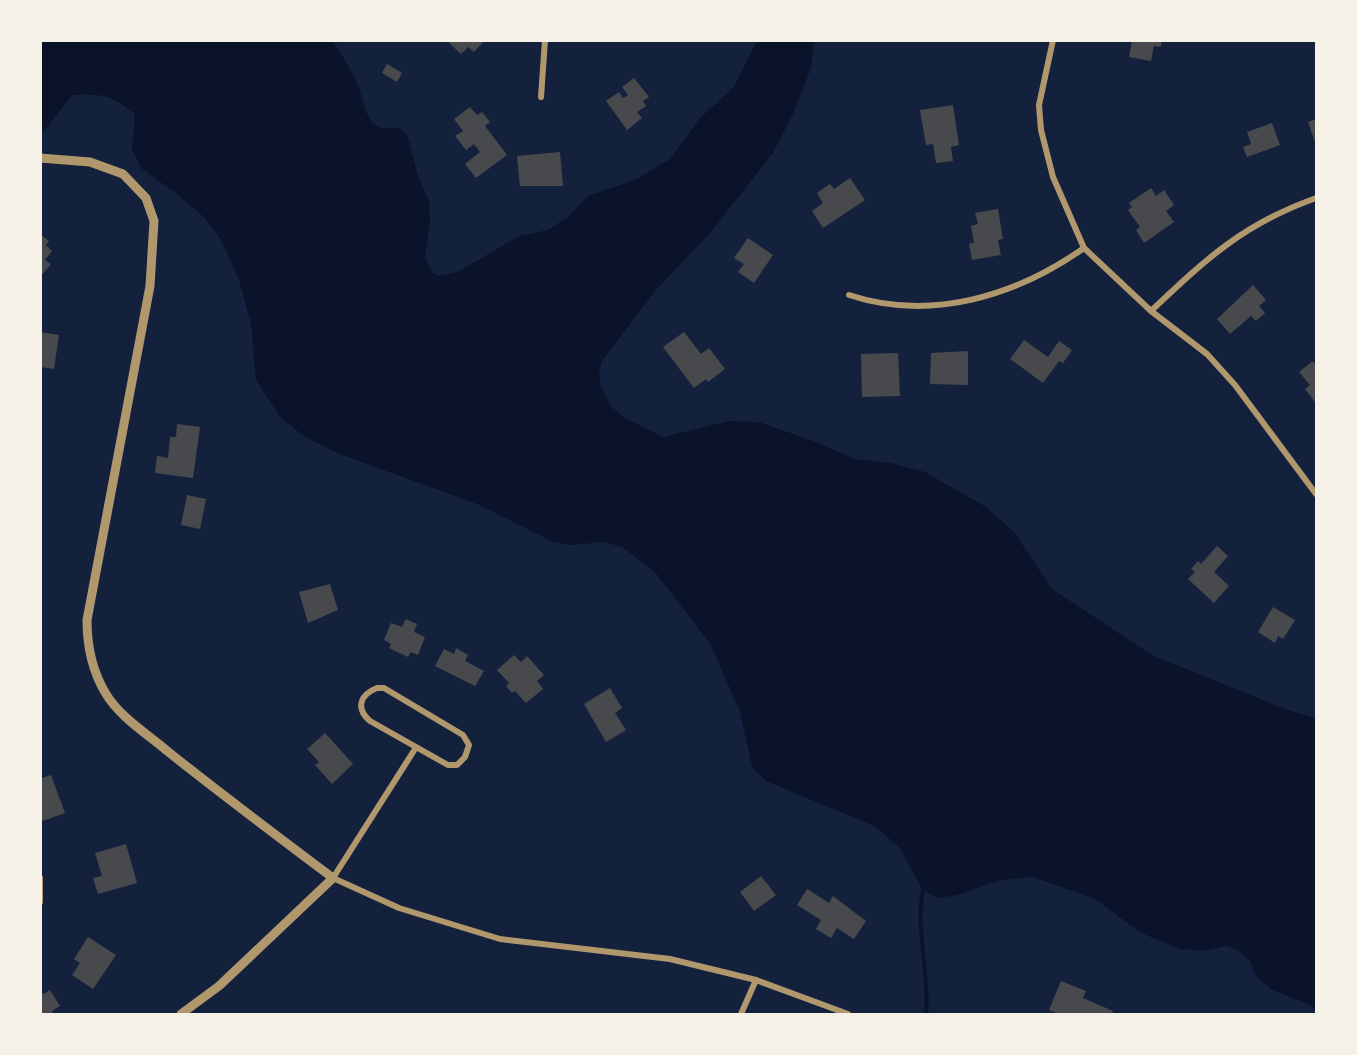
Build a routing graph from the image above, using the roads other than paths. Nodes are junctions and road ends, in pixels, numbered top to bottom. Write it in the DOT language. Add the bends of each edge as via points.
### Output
graph roads {
  1 [pos="545,40"];
  2 [pos="1053,40"];
  3 [pos="541,97"];
  4 [pos="40,158"];
  5 [pos="1317,198"];
  6 [pos="1084,248"];
  7 [pos="849,295"];
  8 [pos="1151,312"];
  9 [pos="1317,494"];
  10 [pos="415,749"];
  11 [pos="40,878"];
  12 [pos="333,878"];
  13 [pos="40,902"];
  14 [pos="756,980"];
  15 [pos="181,1014"];
  16 [pos="741,1014"];
  17 [pos="848,1014"];
  1 -- 3 [label="street"];
  2 -- 6 [label="street" via="1039,105 1041,130 1053,177"];
  4 -- 12 [label="street" via="90,162 123,174 146,198 154,220 150,286 87,620 95,672 117,709 136,726"];
  5 -- 8 [label="street" via="1269,217 1228,241"];
  6 -- 7 [label="street" via="1015,287 962,302 899,307"];
  6 -- 8 [label="street"];
  8 -- 9 [label="street" via="1207,354"];
  10 -- 10 [label="street" via="448,765 457,765 469,745 463,735 384,688 369,691 362,698 362,714"];
  10 -- 12 [label="street"];
  11 -- 13 [label="street"];
  12 -- 14 [label="street" via="399,908 500,939 670,960"];
  12 -- 15 [label="street" via="219,986"];
  14 -- 16 [label="street"];
  14 -- 17 [label="street"];
}
